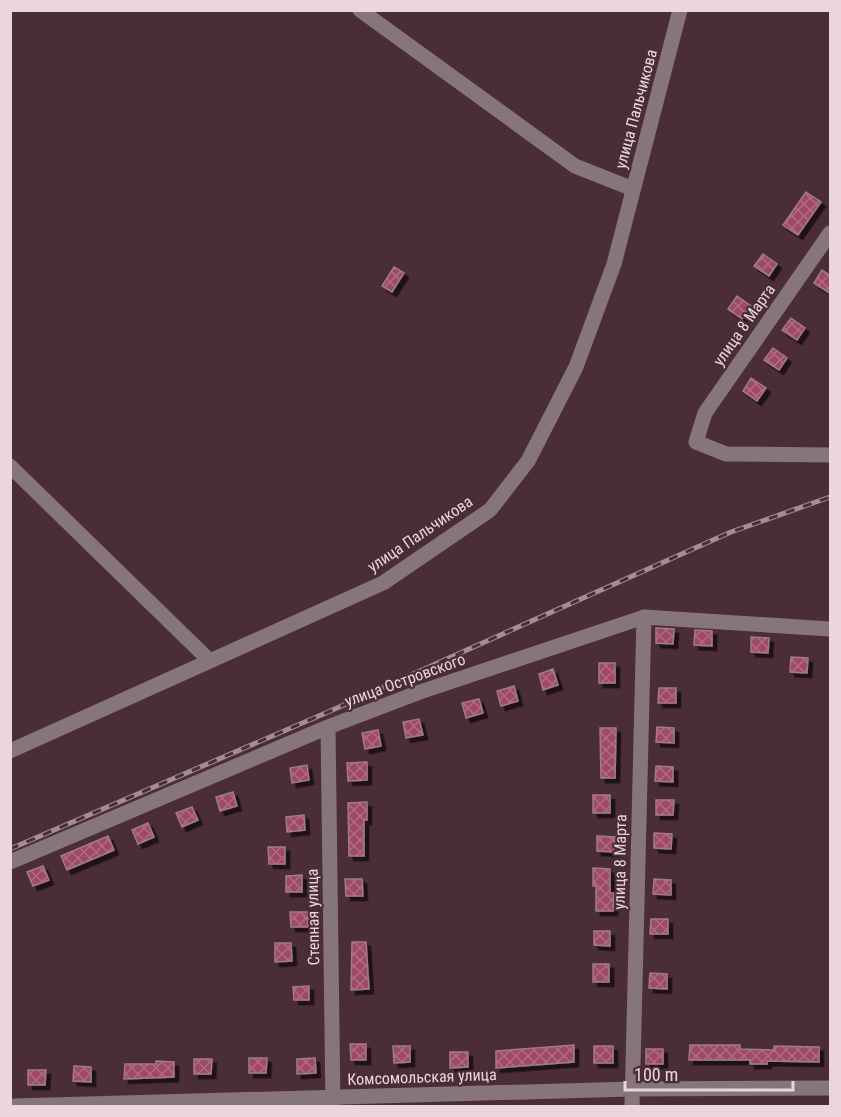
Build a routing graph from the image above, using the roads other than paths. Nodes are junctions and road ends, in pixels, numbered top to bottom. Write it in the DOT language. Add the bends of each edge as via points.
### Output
graph roads {
  1 [pos="360,10"];
  2 [pos="680,10"];
  3 [pos="633,189"];
  4 [pos="831,233"];
  5 [pos="831,455"];
  6 [pos="10,466"];
  7 [pos="644,617"];
  8 [pos="831,629"];
  9 [pos="210,662"];
  10 [pos="328,727"];
  11 [pos="10,752"];
  12 [pos="10,862"];
  13 [pos="831,1088"];
  14 [pos="632,1089"];
  15 [pos="10,1095"];
  16 [pos="333,1102"];
  17 [pos="14,1107"];
  18 [pos="633,1107"];
  1 -- 3 [label="street" via="575,166"];
  2 -- 3 [label="street, улица Пальчикова"];
  3 -- 9 [label="street, улица Пальчикова" via="614,264 576,368 528,461 490,510 383,583"];
  4 -- 5 [label="street, улица 8 Марта" via="705,413 696,442 726,454"];
  6 -- 9 [label="street"];
  7 -- 8 [label="street, улица Островского"];
  7 -- 10 [label="street, улица Островского"];
  7 -- 14 [label="street, улица 8 Марта"];
  9 -- 11 [label="street, улица Пальчикова"];
  10 -- 12 [label="street, улица Островского"];
  10 -- 16 [label="street, Степная улица"];
  13 -- 14 [label="street, Комсомольская улица"];
  14 -- 16 [label="street, Комсомольская улица"];
  14 -- 18 [label="street, улица 8 Марта"];
  15 -- 17 [label="street"];
  16 -- 17 [label="street, Комсомольская улица"];
}
